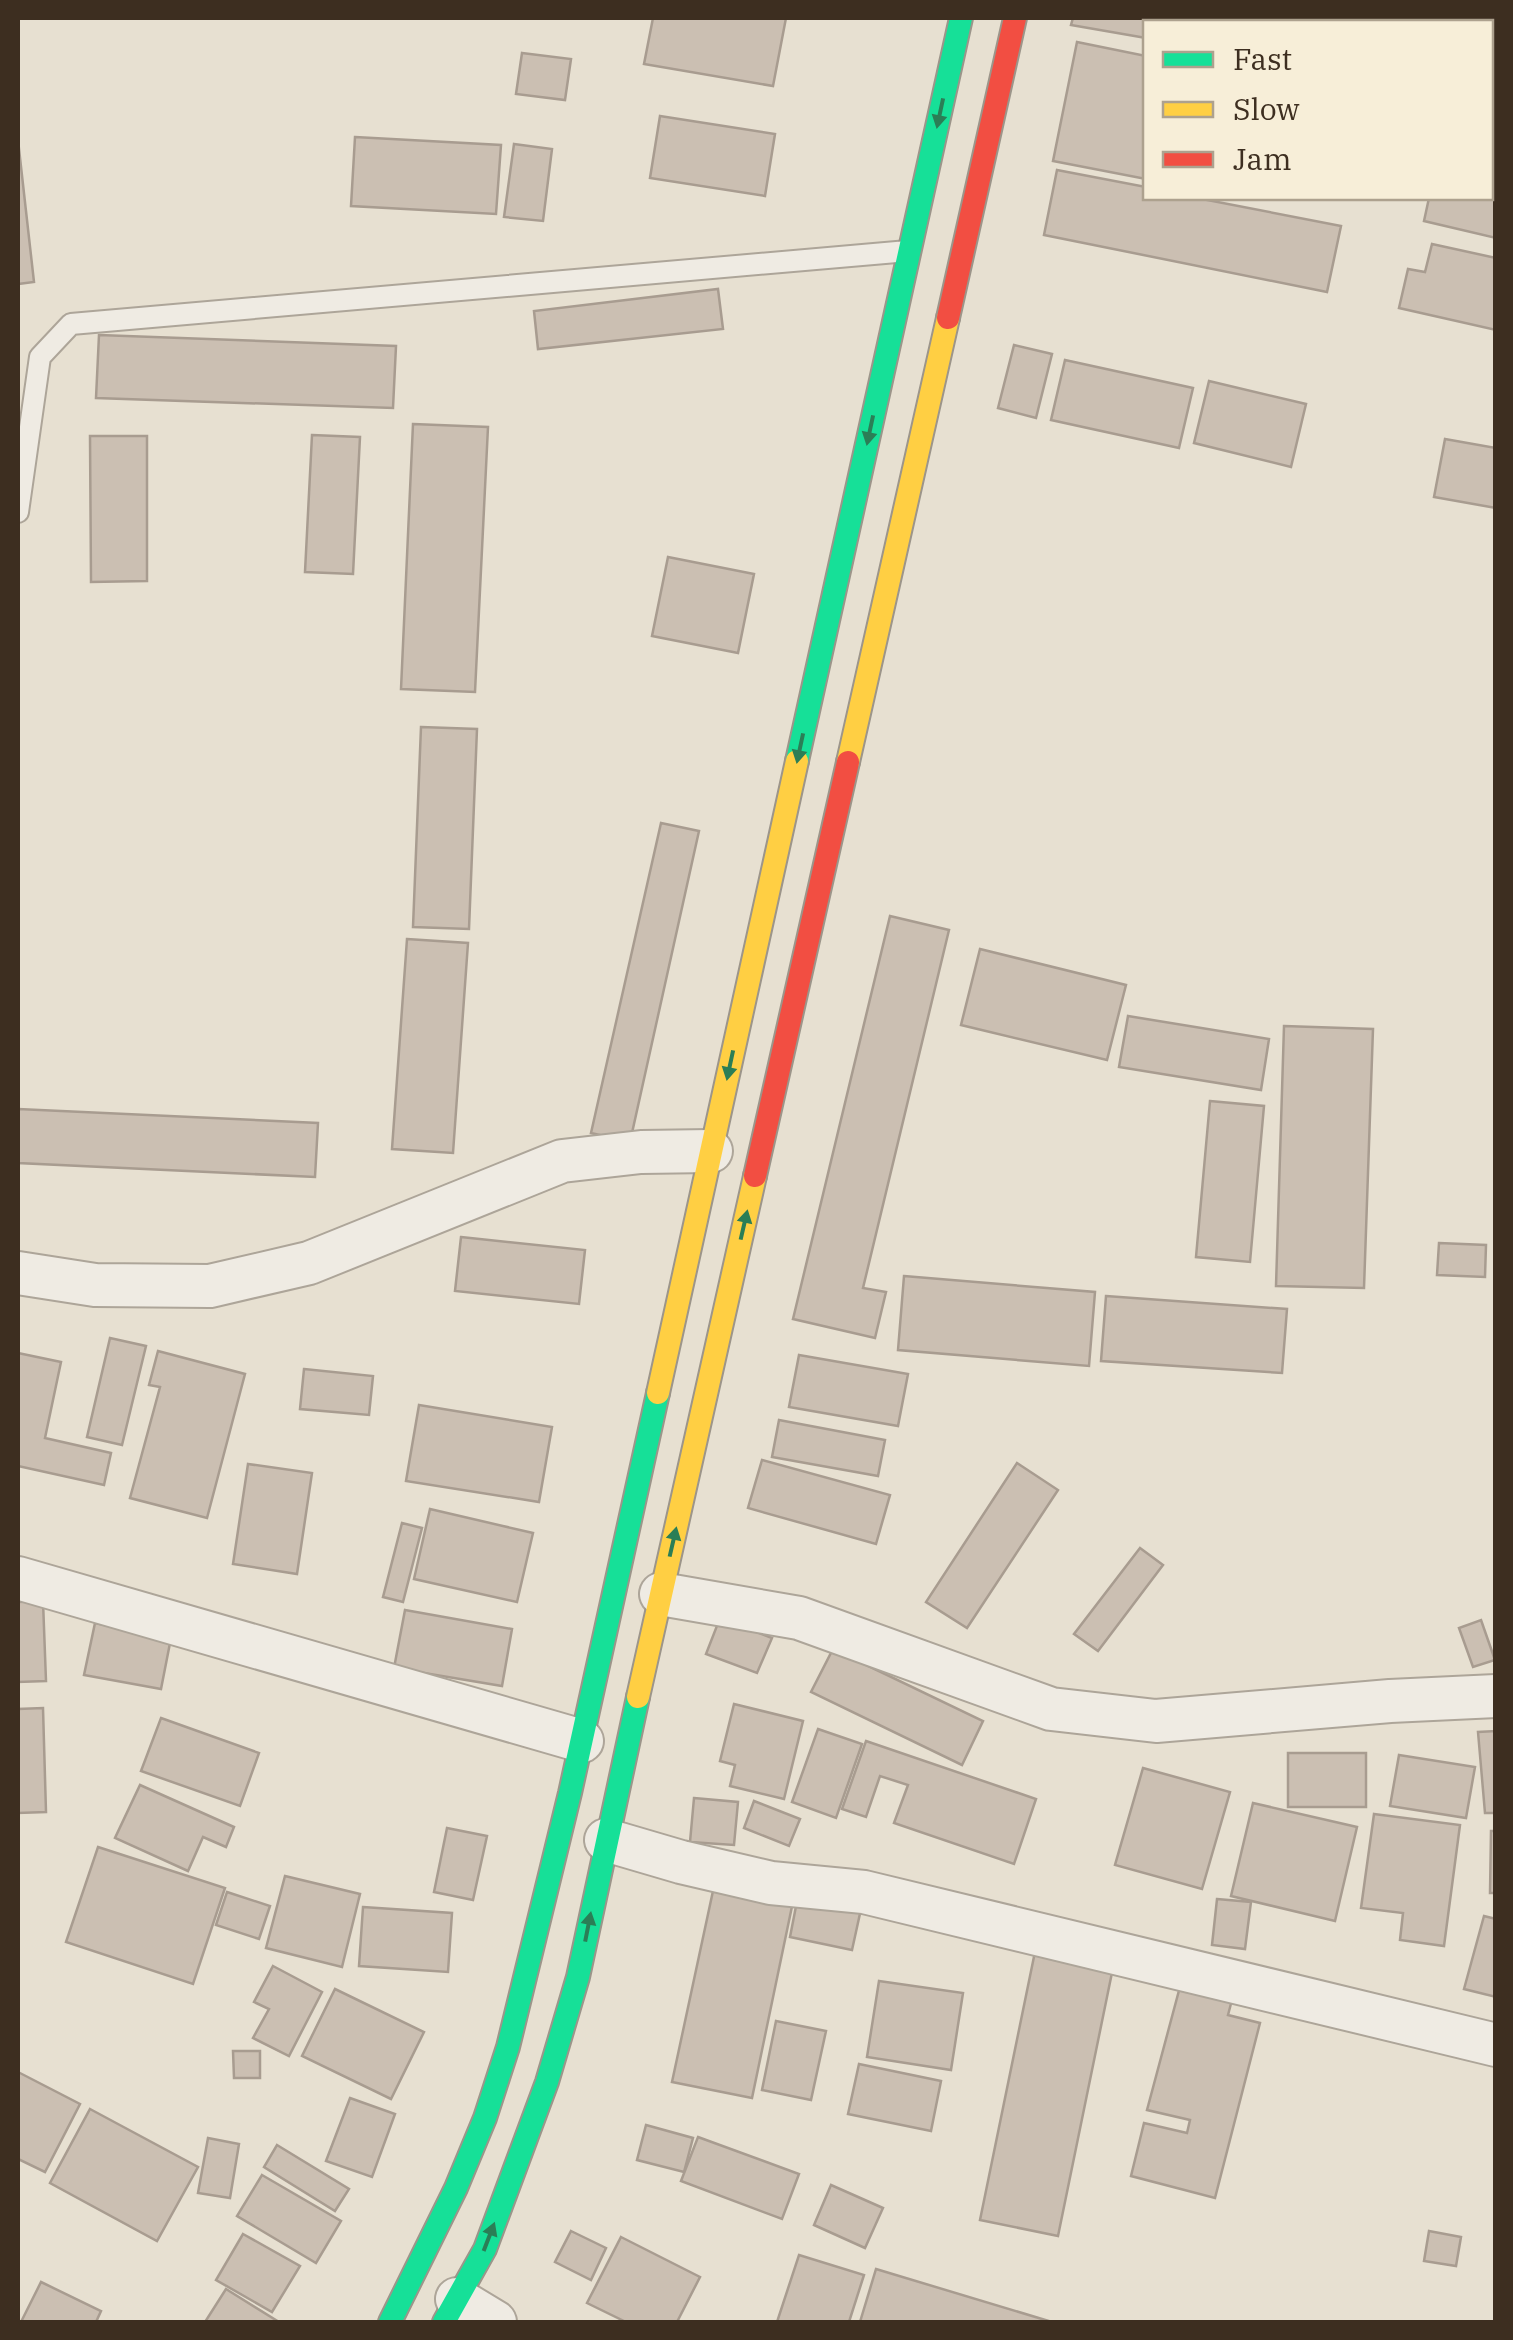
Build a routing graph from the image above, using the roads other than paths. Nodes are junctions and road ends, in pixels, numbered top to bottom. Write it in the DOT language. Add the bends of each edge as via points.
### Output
graph roads {
  1 [pos="961,18"];
  2 [pos="1016,18"];
  3 [pos="910,251"];
  4 [pos="18,512"];
  5 [pos="711,1151"];
  6 [pos="18,1273"];
  7 [pos="18,1578"];
  8 [pos="661,1594"];
  9 [pos="1496,1696"];
  10 [pos="582,1741"];
  11 [pos="606,1840"];
  12 [pos="1496,2045"];
  13 [pos="450,2311"];
  14 [pos="390,2322"];
  15 [pos="495,2322"];
  1 -- 3 [label="main road, one-way"];
  8 -- 2 [label="main road, one-way"];
  3 -- 4 [label="lane" via="72,324 40,357"];
  3 -- 5 [label="main road, one-way"];
  5 -- 6 [label="street" via="562,1161 310,1262 210,1286 95,1285"];
  5 -- 10 [label="main road"];
  7 -- 10 [label="street"];
  8 -- 9 [label="street" via="799,1618 1051,1709 1156,1721"];
  8 -- 11 [label="main road"];
  10 -- 14 [label="main road" via="507,2050 444,2220"];
  11 -- 12 [label="street" via="771,1883 864,1892"];
  13 -- 11 [label="main road, one-way" via="486,2249 547,2082 578,1977"];
  13 -- 15 [label="street"];
}
